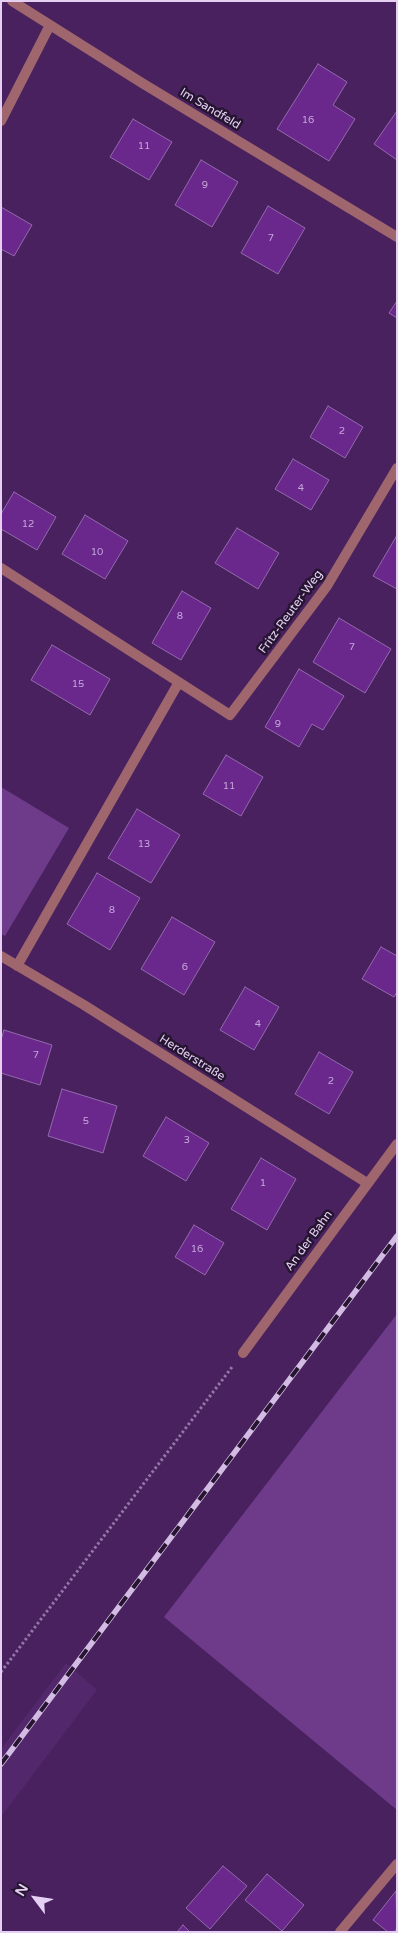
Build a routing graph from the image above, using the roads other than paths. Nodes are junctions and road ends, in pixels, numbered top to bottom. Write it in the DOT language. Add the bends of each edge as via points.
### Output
graph roads {
  1 [pos="12,1"];
  2 [pos="50,25"];
  3 [pos="1,121"];
  4 [pos="397,237"];
  5 [pos="397,468"];
  6 [pos="1,568"];
  7 [pos="179,682"];
  8 [pos="1,956"];
  9 [pos="17,966"];
  10 [pos="397,1144"];
  11 [pos="367,1183"];
  12 [pos="243,1353"];
  13 [pos="397,1864"];
  14 [pos="340,1932"];
  1 -- 2 [label="street, Im Sandfeld"];
  2 -- 3 [label="street"];
  2 -- 4 [label="street, Im Sandfeld"];
  5 -- 7 [label="street, Fritz-Reuter-Weg" via="327,586 230,715"];
  6 -- 7 [label="street, Fritz-Reuter-Weg"];
  7 -- 9 [label="street"];
  8 -- 9 [label="street, Herderstraße"];
  9 -- 11 [label="street, Herderstraße"];
  10 -- 11 [label="street, An der Bahn"];
  11 -- 12 [label="street, An der Bahn"];
  13 -- 14 [label="street"];
}
